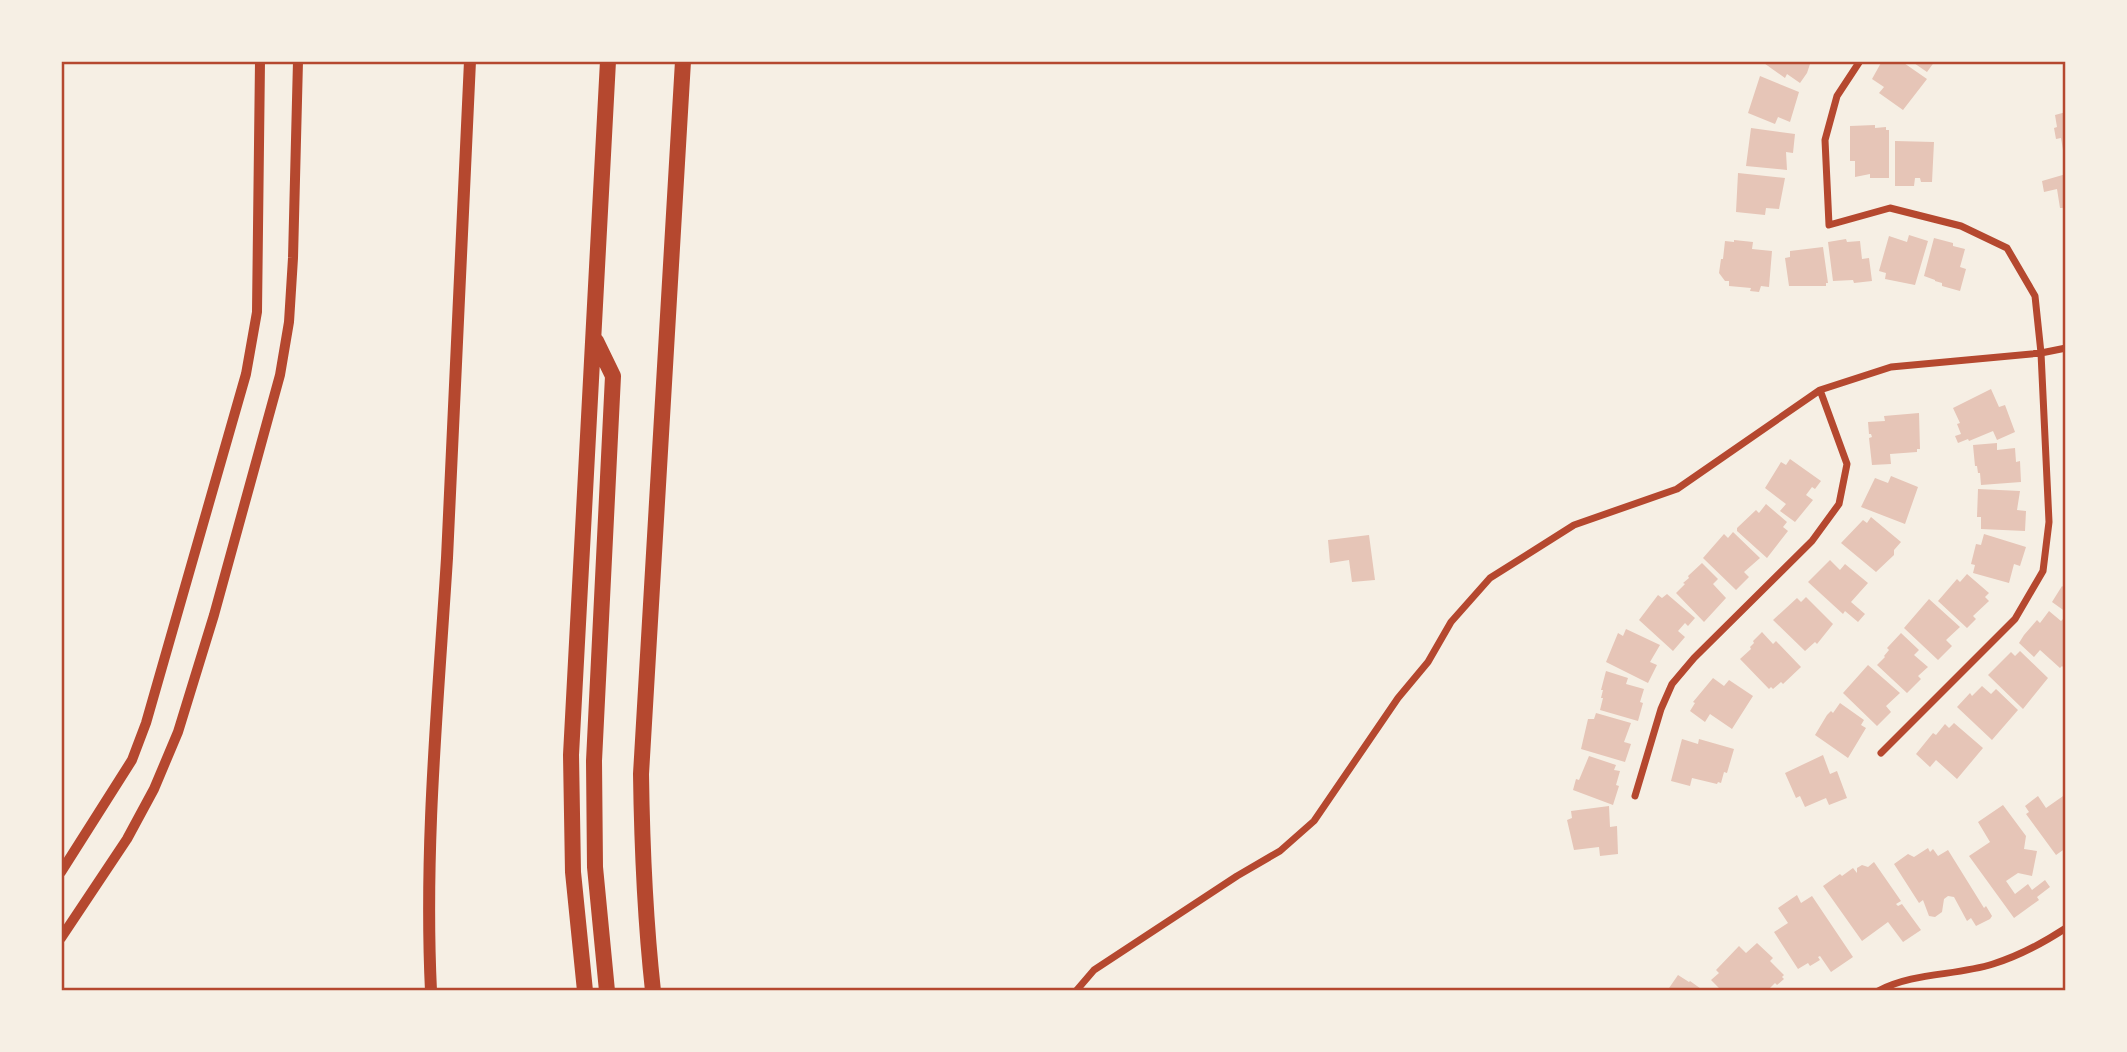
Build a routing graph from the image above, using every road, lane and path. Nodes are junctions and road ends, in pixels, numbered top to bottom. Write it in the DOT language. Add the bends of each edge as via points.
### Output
graph roads {
  1 [pos="260,61"];
  2 [pos="298,61"];
  3 [pos="470,61"];
  4 [pos="608,61"];
  5 [pos="683,61"];
  6 [pos="1860,61"];
  7 [pos="594,339"];
  8 [pos="2066,348"];
  9 [pos="2040,353"];
  10 [pos="1820,390"];
  11 [pos="1881,752"];
  12 [pos="1635,796"];
  13 [pos="61,872"];
  14 [pos="2066,928"];
  15 [pos="61,938"];
  16 [pos="431,991"];
  17 [pos="585,991"];
  18 [pos="607,991"];
  19 [pos="653,991"];
  20 [pos="1076,991"];
  21 [pos="1878,991"];
  1 -- 13 [label="street" via="257,312 246,374 146,723 132,760"];
  2 -- 15 [label="street" via="293,258 280,375 178,732 127,839"];
  3 -- 16 [label="main road" via="430,837"];
  4 -- 7 [label="highway"];
  5 -- 19 [label="highway" via="641,774 646,935"];
  6 -- 9 [label="street" via="1837,96 1825,140 1829,225 1890,208 1961,226 2007,248 2035,296"];
  7 -- 17 [label="highway" via="571,755 573,872"];
  7 -- 18 [label="highway" via="613,376 594,761 594,867"];
  8 -- 9 [label="street"];
  9 -- 10 [label="street" via="1891,366"];
  9 -- 11 [label="street" via="2049,522 2043,571 2015,619"];
  10 -- 12 [label="street" via="1846,464 1839,503 1812,541 1672,684"];
  10 -- 20 [label="street" via="1677,489 1574,525 1490,578 1451,622 1428,662 1314,821 1280,851 1094,970"];
  14 -- 21 [label="street" via="2042,944 1992,964 1895,982"];
}
